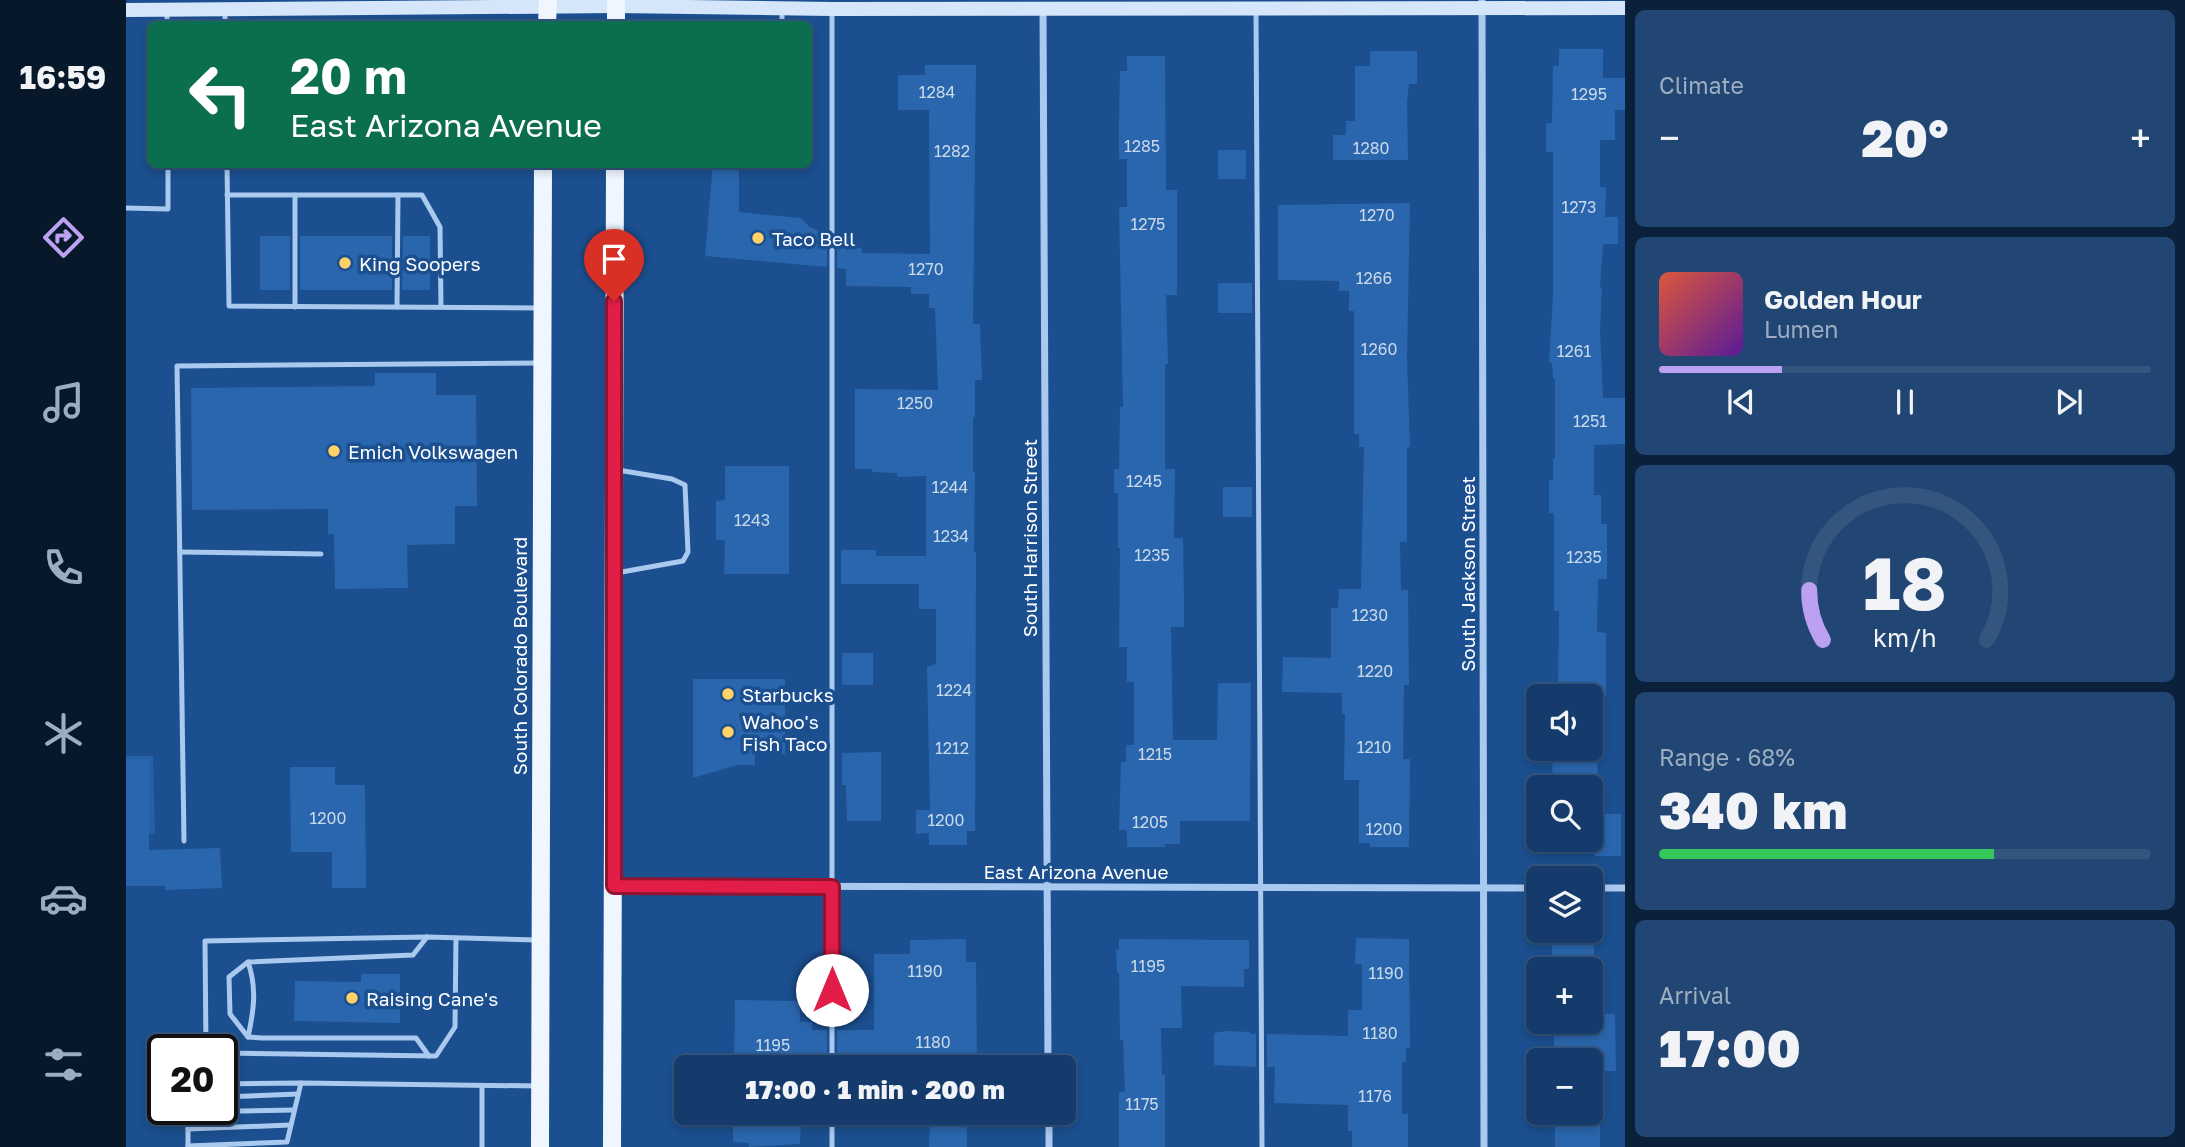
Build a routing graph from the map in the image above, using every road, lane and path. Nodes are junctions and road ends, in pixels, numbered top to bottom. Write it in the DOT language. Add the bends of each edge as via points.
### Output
graph roads {
  1 [pos="616,3"];
  2 [pos="370,4"];
  3 [pos="437,4"];
  4 [pos="1482,4"];
  5 [pos="782,8"];
  6 [pos="1625,8"];
  7 [pos="832,9"];
  8 [pos="1043,9"];
  9 [pos="1256,9"];
  10 [pos="126,10"];
  11 [pos="548,11"];
  12 [pos="167,17"];
  13 [pos="225,17"];
  14 [pos="616,21"];
  15 [pos="782,21"];
  16 [pos="168,168"];
  17 [pos="227,168"];
  18 [pos="542,168"];
  19 [pos="615,168"];
  20 [pos="227,195"];
  21 [pos="295,195"];
  22 [pos="398,195"];
  23 [pos="126,208"];
  24 [pos="295,307"];
  25 [pos="397,307"];
  26 [pos="441,307"];
  27 [pos="541,308"];
  28 [pos="541,363"];
  29 [pos="613,470"];
  30 [pos="180,552"];
  31 [pos="321,554"];
  32 [pos="613,573"];
  33 [pos="184,841"];
  34 [pos="614,886"];
  35 [pos="832,887"];
  36 [pos="1045,887"];
  37 [pos="1262,887"];
  38 [pos="1483,888"];
  39 [pos="1526,888"];
  40 [pos="1603,888"];
  41 [pos="1625,888"];
  42 [pos="427,937"];
  43 [pos="456,938"];
  44 [pos="540,941"];
  45 [pos="248,962"];
  46 [pos="206,1034"];
  47 [pos="248,1037"];
  48 [pos="238,1053"];
  49 [pos="832,1055"];
  50 [pos="1048,1055"];
  51 [pos="429,1056"];
  52 [pos="301,1083"];
  53 [pos="238,1084"];
  54 [pos="482,1086"];
  55 [pos="539,1086"];
  56 [pos="298,1094"];
  57 [pos="238,1096"];
  58 [pos="294,1110"];
  59 [pos="238,1111"];
  60 [pos="188,1125"];
  61 [pos="290,1125"];
  62 [pos="832,1125"];
  63 [pos="1049,1125"];
  64 [pos="188,1129"];
  65 [pos="188,1147"];
  66 [pos="482,1147"];
  67 [pos="540,1147"];
  68 [pos="612,1147"];
  69 [pos="832,1147"];
  70 [pos="1049,1147"];
  71 [pos="1262,1147"];
  72 [pos="1483,1147"];
  1 -- 5 [label="street"];
  1 -- 11 [label="street"];
  1 -- 14 [label="main road"];
  2 -- 3 [label="street"];
  2 -- 13 [label="street"];
  3 -- 11 [label="street"];
  4 -- 6 [label="street"];
  4 -- 9 [label="street"];
  4 -- 38 [label="street, South Jackson Street"];
  5 -- 7 [label="street"];
  5 -- 15 [label="lane"];
  7 -- 8 [label="street"];
  7 -- 35 [label="lane"];
  8 -- 9 [label="street"];
  8 -- 36 [label="street, South Harrison Street"];
  9 -- 37 [label="lane"];
  10 -- 12 [label="street"];
  12 -- 13 [label="street"];
  16 -- 23 [label="lane" via="168,209"];
  17 -- 20 [label="lane"];
  18 -- 27 [label="main road, South Colorado Boulevard"];
  19 -- 29 [label="main road"];
  20 -- 21 [label="lane"];
  20 -- 24 [label="lane" via="229,306"];
  21 -- 22 [label="lane"];
  21 -- 24 [label="lane"];
  22 -- 25 [label="lane"];
  22 -- 26 [label="lane" via="422,195 440,227"];
  24 -- 25 [label="lane"];
  25 -- 26 [label="lane"];
  26 -- 27 [label="lane"];
  27 -- 28 [label="main road, South Colorado Boulevard"];
  28 -- 30 [label="lane" via="177,366"];
  28 -- 44 [label="main road, South Colorado Boulevard"];
  29 -- 32 [label="main road"];
  29 -- 32 [label="lane" via="685,485 688,552 683,561"];
  30 -- 31 [label="lane"];
  30 -- 33 [label="lane"];
  32 -- 34 [label="main road"];
  34 -- 35 [label="street, East Arizona Avenue"];
  34 -- 68 [label="main road"];
  35 -- 36 [label="street, East Arizona Avenue"];
  35 -- 49 [label="lane"];
  36 -- 37 [label="street, East Arizona Avenue"];
  36 -- 50 [label="street, South Harrison Street"];
  37 -- 38 [label="street, East Arizona Avenue"];
  37 -- 71 [label="lane"];
  38 -- 39 [label="street, East Arizona Avenue"];
  38 -- 72 [label="street, South Jackson Street"];
  40 -- 41 [label="street"];
  42 -- 43 [label="lane"];
  42 -- 45 [label="lane" via="413,955"];
  42 -- 46 [label="lane" via="205,941"];
  43 -- 44 [label="lane"];
  43 -- 51 [label="lane" via="455,1027 436,1056"];
  44 -- 55 [label="main road, South Colorado Boulevard"];
  45 -- 47 [label="lane" via="255,981"];
  45 -- 47 [label="lane" via="229,977 229,1014"];
  47 -- 51 [label="lane" via="416,1038"];
  48 -- 51 [label="lane"];
  52 -- 53 [label="lane"];
  52 -- 54 [label="lane"];
  52 -- 56 [label="lane"];
  54 -- 55 [label="lane"];
  54 -- 66 [label="lane"];
  55 -- 67 [label="main road, South Colorado Boulevard"];
  56 -- 57 [label="lane"];
  56 -- 58 [label="lane"];
  58 -- 59 [label="lane"];
  58 -- 61 [label="lane"];
  60 -- 64 [label="lane"];
  61 -- 64 [label="lane"];
  61 -- 65 [label="lane" via="287,1142"];
  62 -- 69 [label="lane"];
  63 -- 70 [label="street"];
  64 -- 65 [label="lane"];
}
